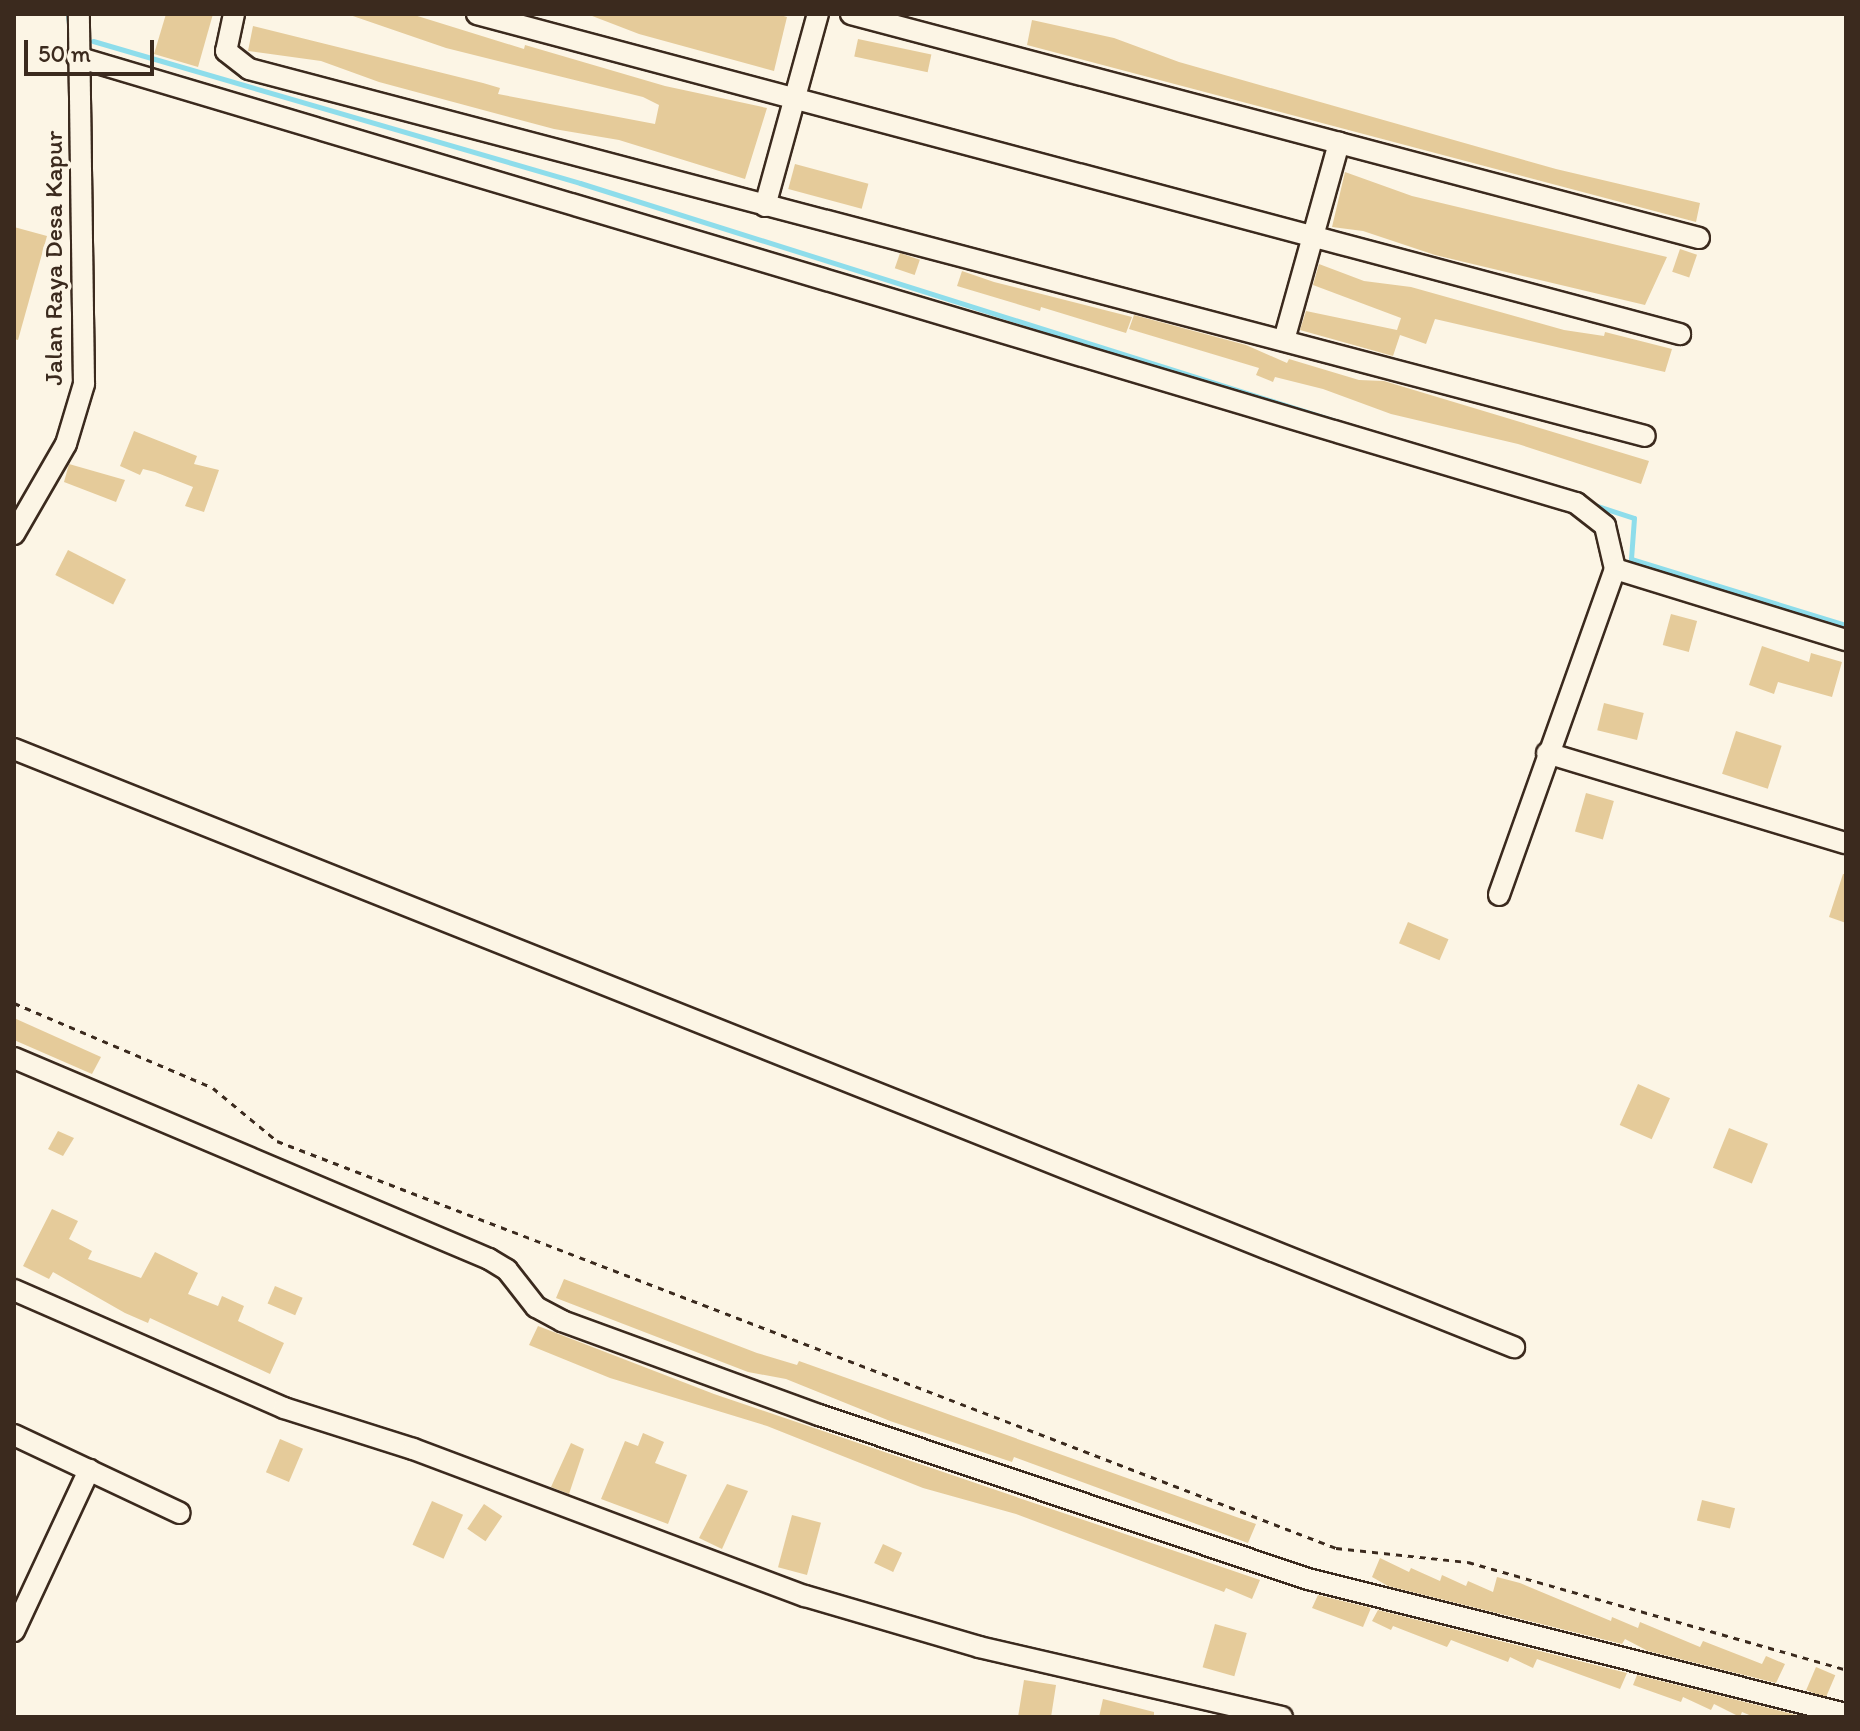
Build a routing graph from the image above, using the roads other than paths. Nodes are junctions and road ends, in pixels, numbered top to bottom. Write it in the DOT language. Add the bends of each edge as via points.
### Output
graph roads {
  1 [pos="79,14"];
  2 [pos="234,14"];
  3 [pos="818,14"];
  4 [pos="851,14"];
  5 [pos="489,16"];
  6 [pos="77,57"];
  7 [pos="794,98"];
  8 [pos="1339,143"];
  9 [pos="765,206"];
  10 [pos="1312,233"];
  11 [pos="1699,238"];
  12 [pos="1680,334"];
  13 [pos="1284,340"];
  14 [pos="1645,436"];
  15 [pos="14,534"];
  16 [pos="1615,569"];
  17 [pos="1846,640"];
  18 [pos="14,749"];
  19 [pos="1547,753"];
  20 [pos="1846,843"];
  21 [pos="1499,895"];
  22 [pos="14,1058"];
  23 [pos="14,1290"];
  24 [pos="1514,1347"];
  25 [pos="14,1435"];
  26 [pos="89,1470"];
  27 [pos="180,1513"];
  28 [pos="14,1631"];
  29 [pos="1846,1714"];
  30 [pos="1282,1717"];
  1 -- 6 [label="street, Jalan Raya Desa Kapur"];
  2 -- 9 [label="street" via="226,51 249,69"];
  3 -- 7 [label="street"];
  4 -- 8 [label="street"];
  5 -- 7 [label="street"];
  6 -- 15 [label="street, Jalan Raya Desa Kapur" via="84,384 66,444"];
  6 -- 16 [label="street" via="1576,503 1605,526"];
  7 -- 9 [label="street"];
  7 -- 10 [label="street"];
  8 -- 10 [label="street"];
  8 -- 11 [label="street"];
  9 -- 13 [label="street"];
  10 -- 12 [label="street"];
  10 -- 13 [label="street"];
  13 -- 14 [label="street"];
  16 -- 17 [label="street"];
  16 -- 19 [label="street"];
  18 -- 24 [label="street"];
  19 -- 20 [label="street"];
  19 -- 21 [label="street"];
  22 -- 29 [label="street" via="489,1259 507,1270 536,1307 562,1321 819,1415 1308,1579"];
  23 -- 30 [label="street" via="284,1408 413,1449 805,1596 979,1647"];
  25 -- 26 [label="street"];
  26 -- 27 [label="street"];
  26 -- 28 [label="street"];
}
